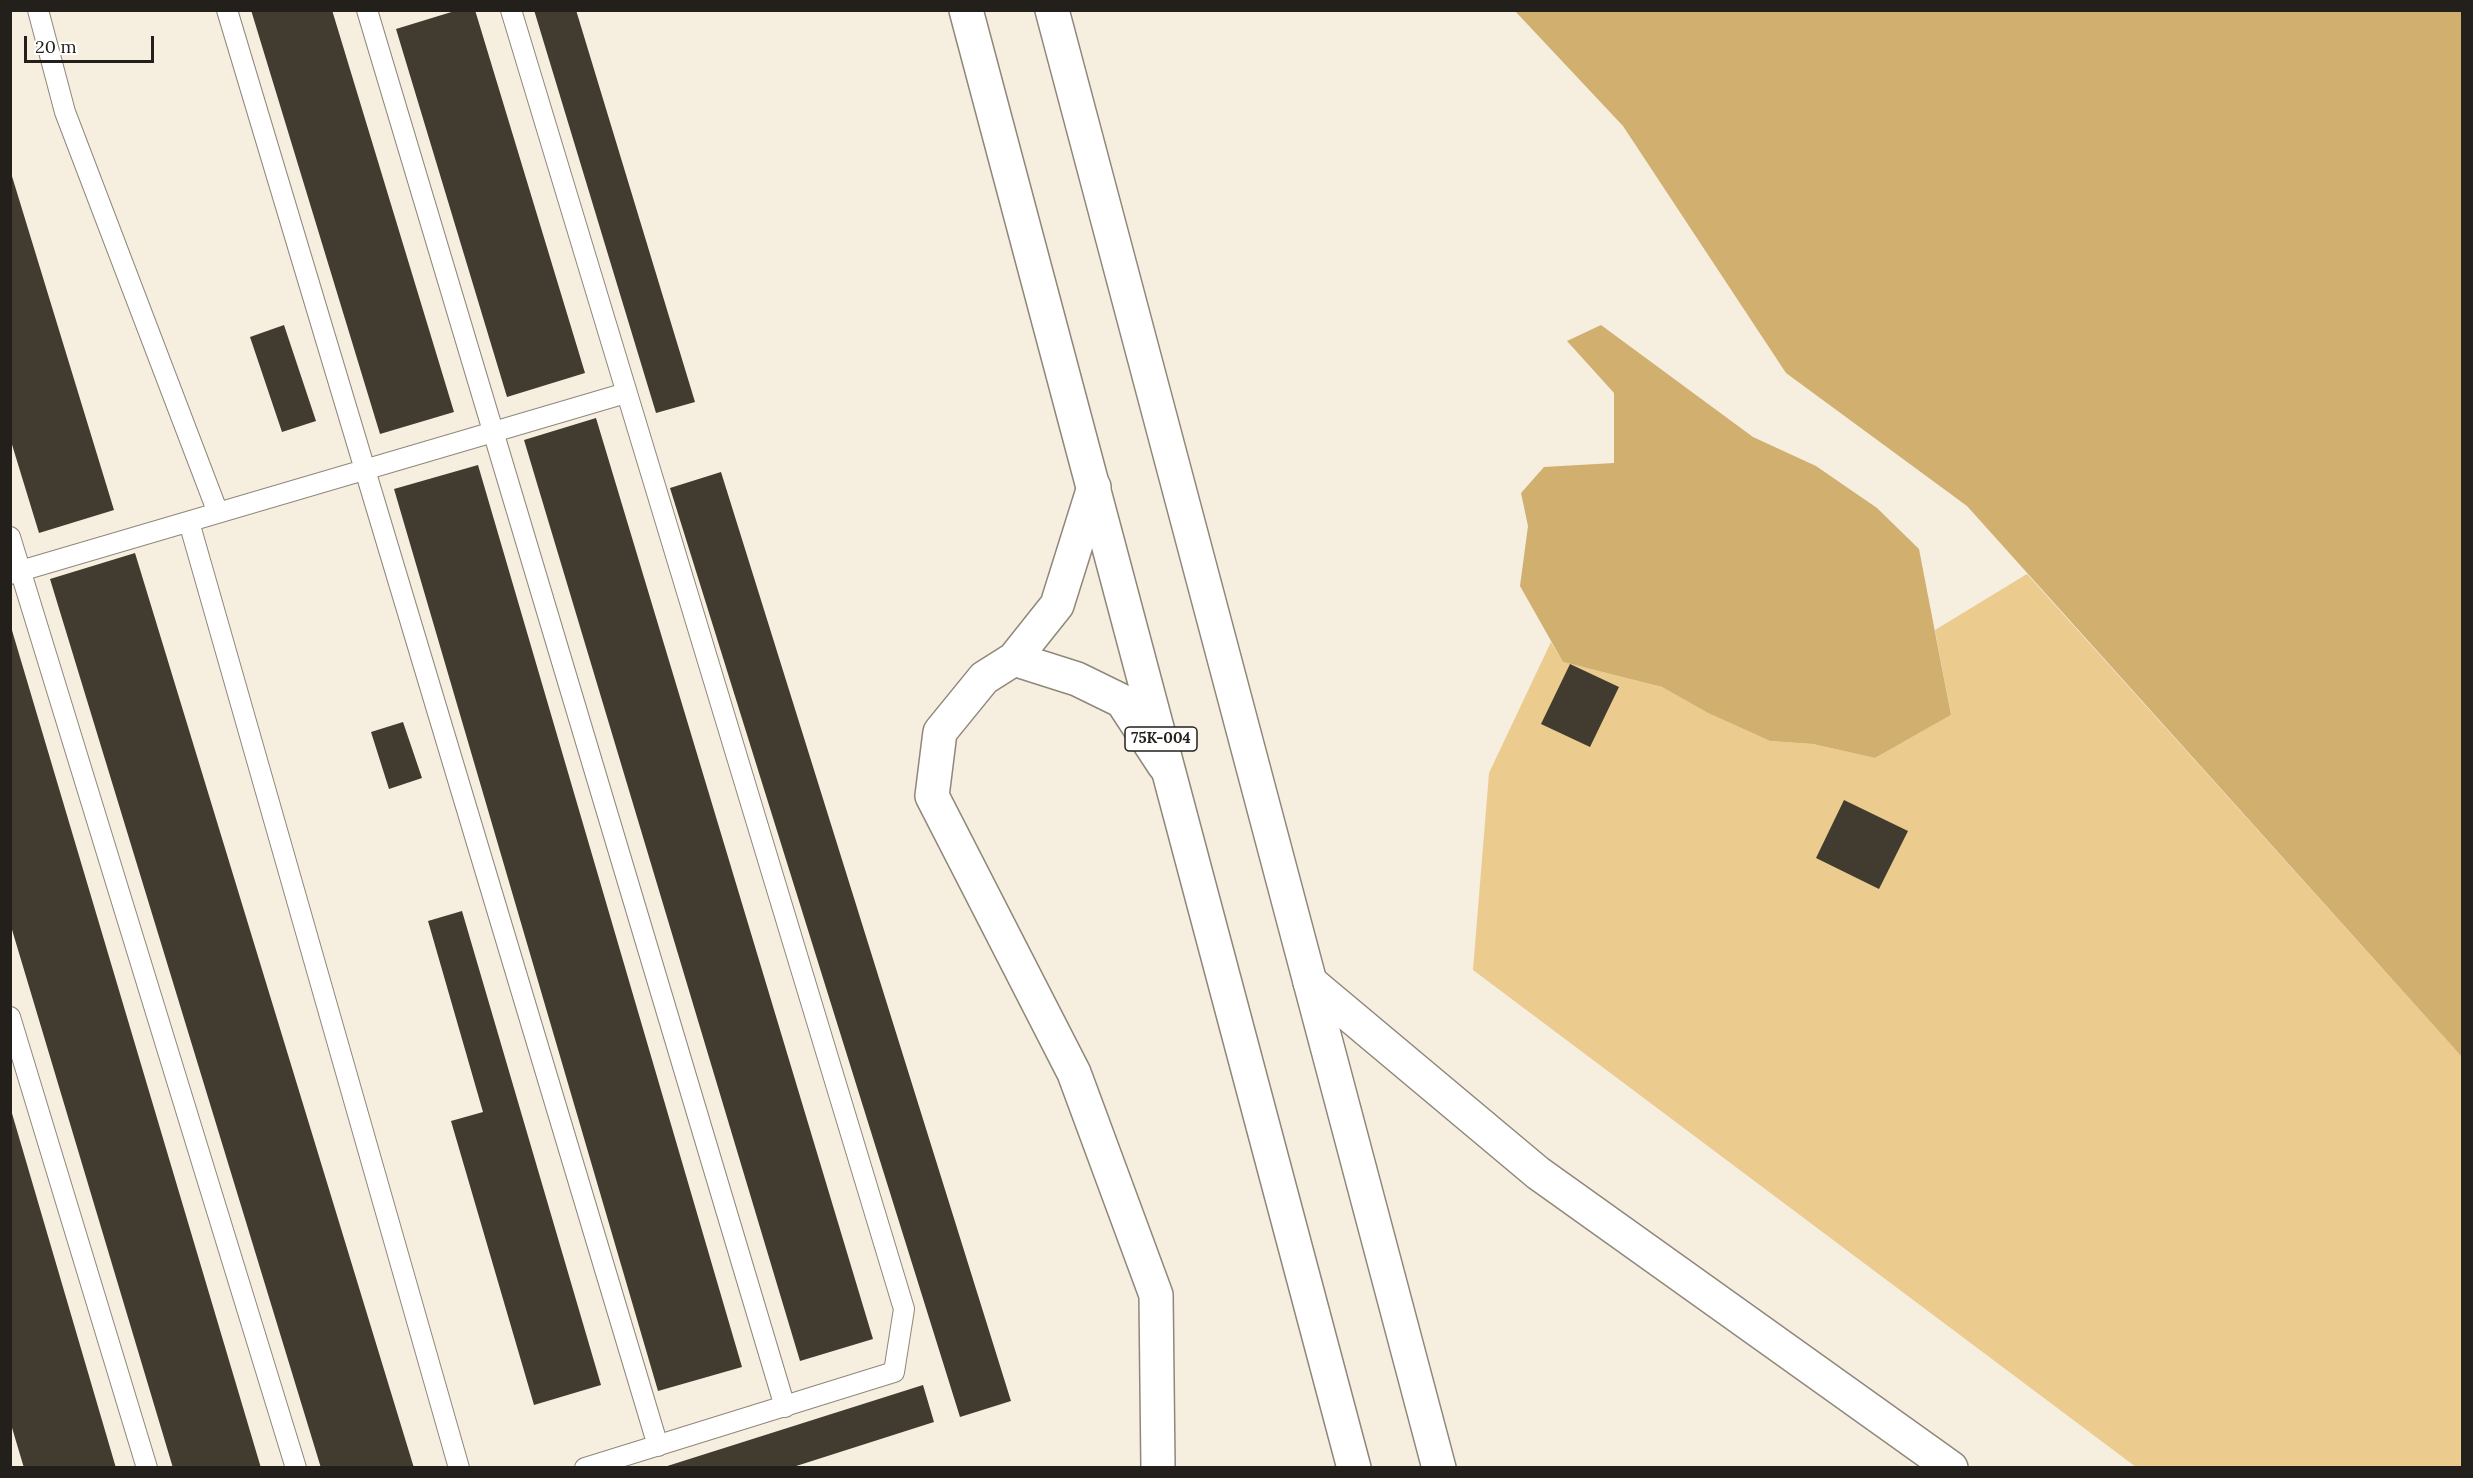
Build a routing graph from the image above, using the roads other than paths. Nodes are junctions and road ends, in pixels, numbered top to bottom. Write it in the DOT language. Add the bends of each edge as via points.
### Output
graph roads {
  1 [pos="38,10"];
  2 [pos="227,10"];
  3 [pos="367,10"];
  4 [pos="511,10"];
  5 [pos="966,10"];
  6 [pos="1052,10"];
  7 [pos="626,393"];
  8 [pos="493,433"];
  9 [pos="365,470"];
  10 [pos="1094,487"];
  11 [pos="218,513"];
  12 [pos="189,522"];
  13 [pos="10,537"];
  14 [pos="16,573"];
  15 [pos="1014,659"];
  16 [pos="1171,776"];
  17 [pos="1310,982"];
  18 [pos="10,1017"];
  19 [pos="785,1407"];
  20 [pos="658,1446"];
  21 [pos="147,1467"];
  22 [pos="296,1467"];
  23 [pos="459,1467"];
  24 [pos="585,1467"];
  25 [pos="1158,1467"];
  26 [pos="1354,1467"];
  27 [pos="1440,1467"];
  28 [pos="1951,1467"];
  1 -- 11 [label="lane" via="65,112"];
  2 -- 9 [label="lane"];
  3 -- 8 [label="lane"];
  4 -- 7 [label="lane"];
  5 -- 10 [label="main road, 75К-004"];
  6 -- 17 [label="main road"];
  7 -- 8 [label="lane"];
  7 -- 19 [label="lane" via="904,1309 894,1372"];
  8 -- 9 [label="lane"];
  8 -- 19 [label="lane"];
  9 -- 11 [label="lane"];
  9 -- 20 [label="lane"];
  10 -- 15 [label="main road" via="1057,605"];
  10 -- 16 [label="main road, 75К-004"];
  11 -- 12 [label="lane"];
  12 -- 14 [label="lane"];
  12 -- 23 [label="lane"];
  13 -- 14 [label="lane"];
  14 -- 22 [label="lane"];
  15 -- 16 [label="main road" via="1077,678 1122,701"];
  15 -- 25 [label="main road" via="984,678 940,732 932,796 1074,1073 1156,1295"];
  16 -- 26 [label="main road, 75К-004"];
  17 -- 27 [label="main road"];
  17 -- 28 [label="main road" via="1538,1173"];
  18 -- 21 [label="lane"];
  19 -- 20 [label="lane"];
  20 -- 24 [label="lane"];
}
